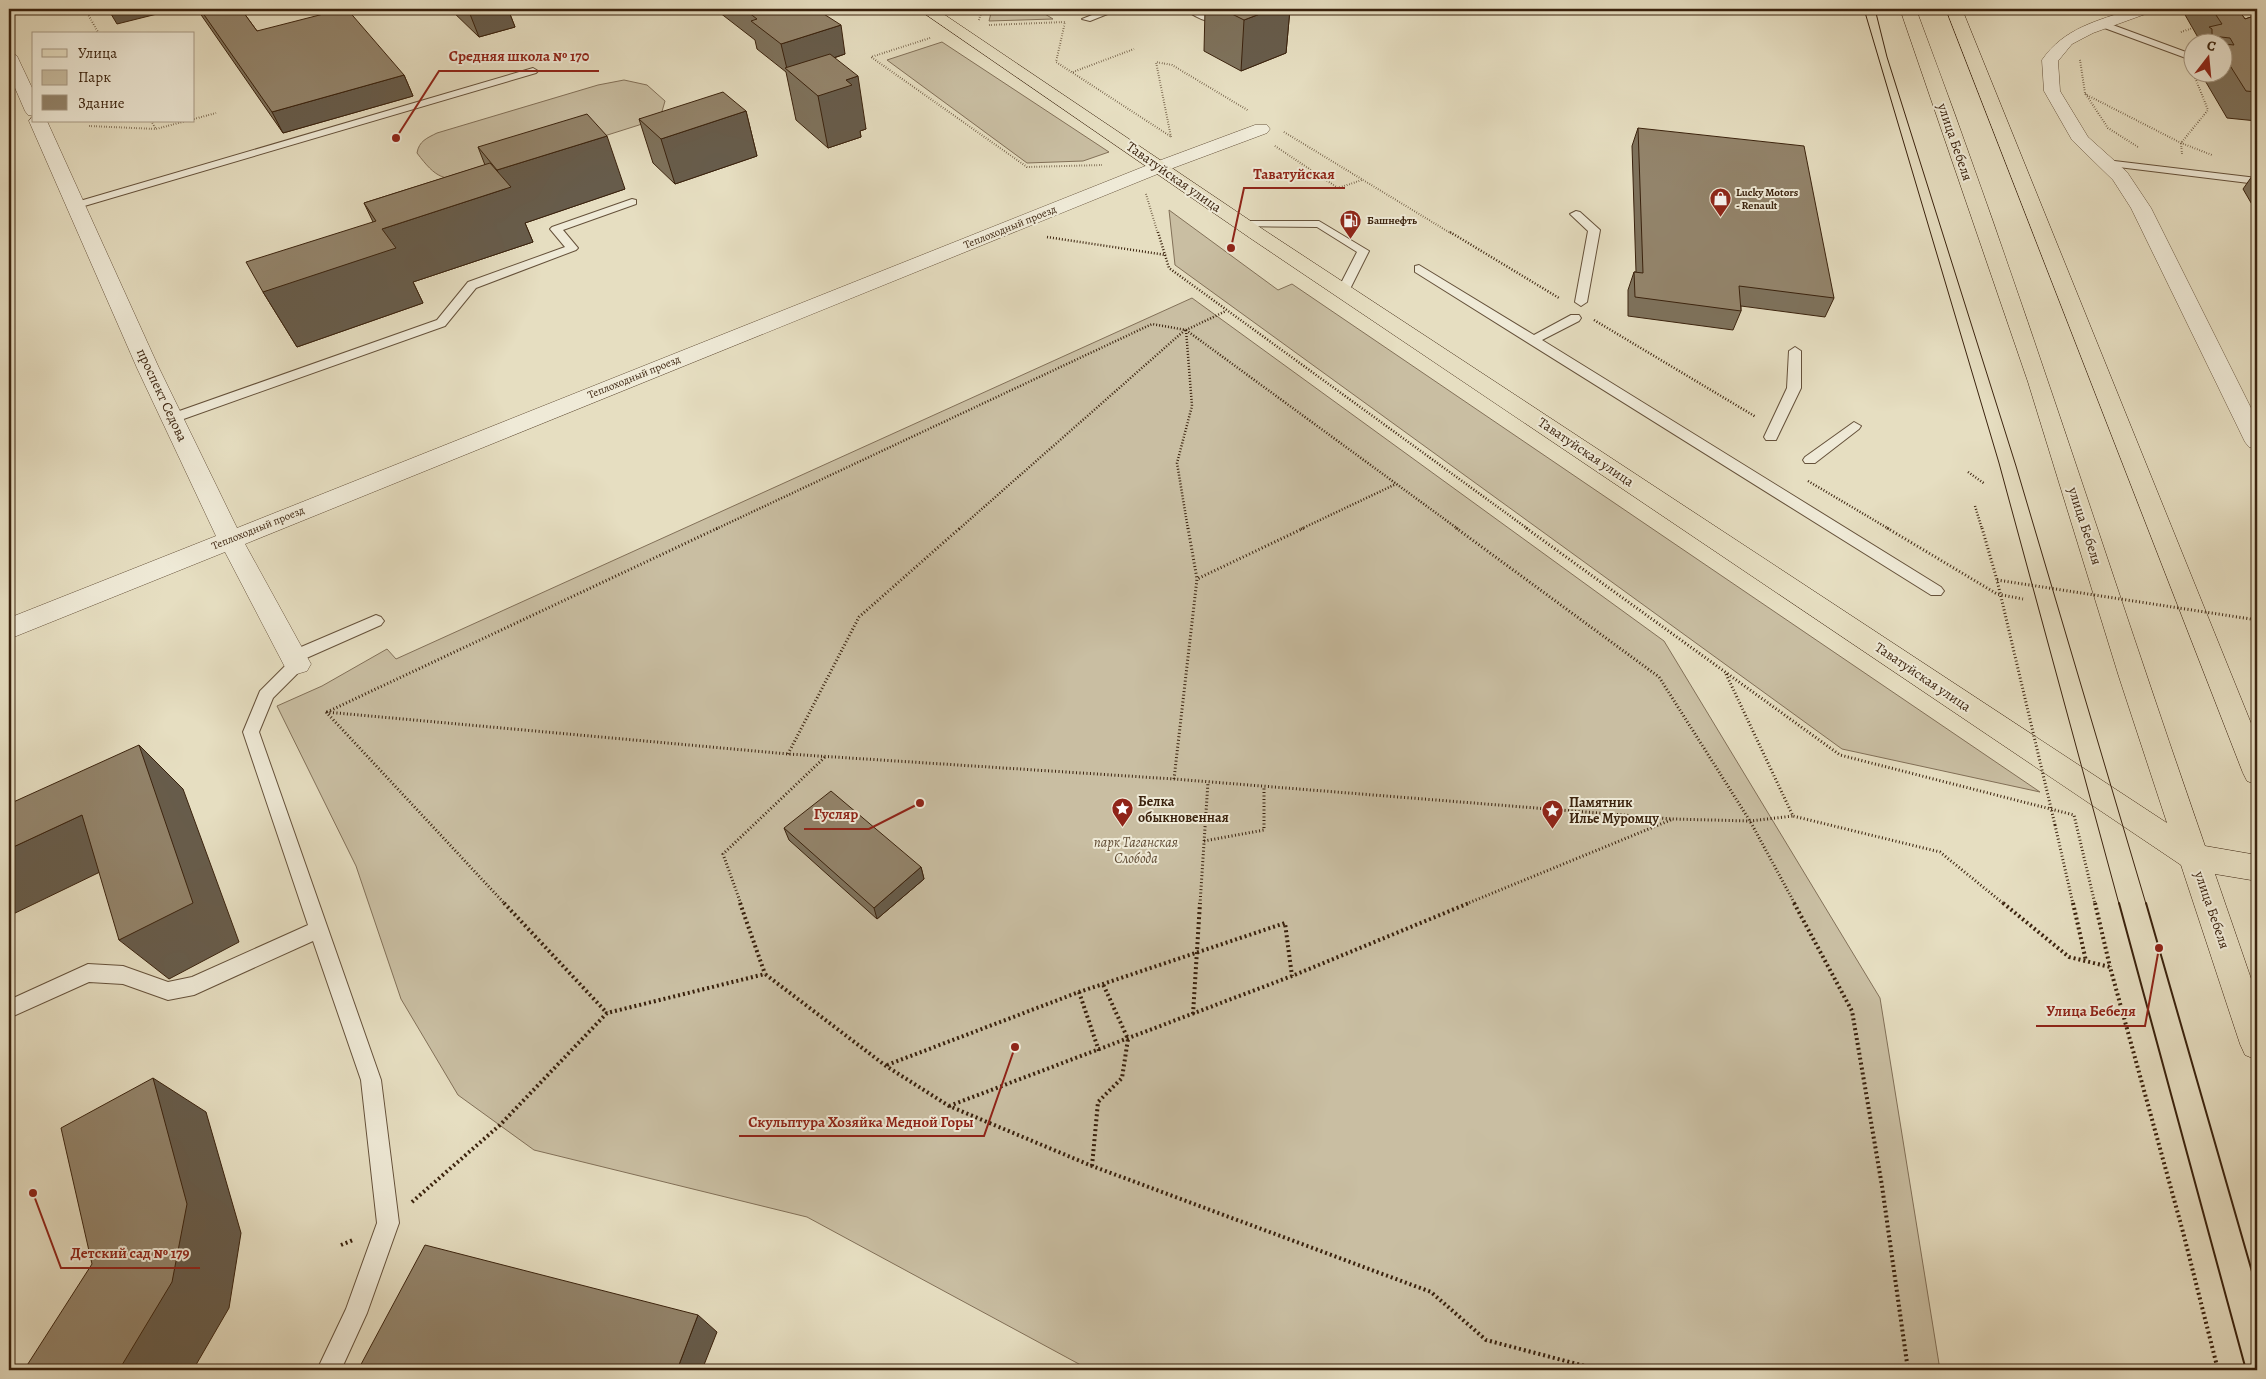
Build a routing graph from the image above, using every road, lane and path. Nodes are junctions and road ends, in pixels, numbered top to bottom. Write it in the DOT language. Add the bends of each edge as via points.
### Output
graph roads {
  1 [pos="84,9"];
  2 [pos="826,9"];
  3 [pos="847,9"];
  4 [pos="926,9"];
  5 [pos="1115,9"];
  6 [pos="1190,9"];
  7 [pos="1908,9"];
  8 [pos="1954,9"];
  9 [pos="2146,9"];
  10 [pos="2250,9"];
  11 [pos="851,11"];
  12 [pos="808,14"];
  13 [pos="2233,14"];
  14 [pos="1086,19"];
  15 [pos="1234,21"];
  16 [pos="2102,24"];
  17 [pos="988,25"];
  18 [pos="2199,26"];
  19 [pos="98,32"];
  20 [pos="933,37"];
  21 [pos="2141,39"];
  22 [pos="1134,49"];
  23 [pos="2184,55"];
  24 [pos="9,56"];
  25 [pos="2080,59"];
  26 [pos="533,71"];
  27 [pos="1072,73"];
  28 [pos="2198,82"];
  29 [pos="2084,94"];
  30 [pos="32,108"];
  31 [pos="216,113"];
  32 [pos="195,119"];
  33 [pos="38,122"];
  34 [pos="152,122"];
  35 [pos="182,122"];
  36 [pos="89,126"];
  37 [pos="156,129"];
  38 [pos="1280,129"];
  39 [pos="1260,130"];
  40 [pos="2182,143"];
  41 [pos="2215,156"];
  42 [pos="2106,163"];
  43 [pos="1104,165"];
  44 [pos="1159,166"];
  45 [pos="2182,172"];
  46 [pos="1363,180"];
  47 [pos="2257,181"];
  48 [pos="1144,188"];
  49 [pos="632,202"];
  50 [pos="77,205"];
  51 [pos="1576,214"];
  52 [pos="1242,224"];
  53 [pos="1044,236"];
  54 [pos="1166,255"];
  55 [pos="1419,269"];
  56 [pos="1343,291"];
  57 [pos="1564,301"];
  58 [pos="1581,302"];
  59 [pos="1226,311"];
  60 [pos="1589,316"];
  61 [pos="1575,318"];
  62 [pos="1186,330"];
  63 [pos="1533,340"];
  64 [pos="1795,351"];
  65 [pos="173,418"];
  66 [pos="1854,426"];
  67 [pos="1773,433"];
  68 [pos="2257,442"];
  69 [pos="1810,460"];
  70 [pos="1968,472"];
  71 [pos="1802,476"];
  72 [pos="1396,484"];
  73 [pos="1985,484"];
  74 [pos="1975,506"];
  75 [pos="230,539"];
  76 [pos="1196,579"];
  77 [pos="1997,580"];
  78 [pos="1936,591"];
  79 [pos="2023,599"];
  80 [pos="2257,620"];
  81 [pos="376,621"];
  82 [pos="9,628"];
  83 [pos="295,660"];
  84 [pos="1725,673"];
  85 [pos="326,712"];
  86 [pos="788,754"];
  87 [pos="825,756"];
  88 [pos="2257,773"];
  89 [pos="1174,779"];
  90 [pos="1208,782"];
  91 [pos="1264,786"];
  92 [pos="1793,816"];
  93 [pos="1674,819"];
  94 [pos="1750,821"];
  95 [pos="1204,841"];
  96 [pos="2194,857"];
  97 [pos="2257,868"];
  98 [pos="319,929"];
  99 [pos="1197,952"];
  100 [pos="2086,961"];
  101 [pos="2110,968"];
  102 [pos="764,974"];
  103 [pos="1292,976"];
  104 [pos="1103,984"];
  105 [pos="1079,992"];
  106 [pos="9,1009"];
  107 [pos="606,1013"];
  108 [pos="1193,1014"];
  109 [pos="1128,1039"];
  110 [pos="2257,1044"];
  111 [pos="1099,1051"];
  112 [pos="886,1066"];
  113 [pos="949,1106"];
  114 [pos="1092,1166"];
  115 [pos="388,1223"];
  116 [pos="341,1245"];
  117 [pos="329,1370"];
  118 [pos="1600,1370"];
  119 [pos="1908,1370"];
  120 [pos="2218,1370"];
  1 -- 19 [label="path"];
  2 -- 12 [label="path"];
  3 -- 11 [label="path"];
  4 -- 44 [label="main road, Таватуйская улица"];
  5 -- 14 [label="lane"];
  6 -- 15 [label="lane" via="1209,19"];
  7 -- 96 [label="main road, улица Бебеля" via="2039,382"];
  8 -- 88 [label="main road"];
  9 -- 16 [label="street"];
  10 -- 13 [label="path"];
  16 -- 21 [label="lane"];
  16 -- 42 [label="street" via="2066,41 2050,60 2052,91 2081,140"];
  17 -- 27 [label="path" via="1065,22 1056,62"];
  18 -- 21 [label="path" via="2165,37"];
  20 -- 43 [label="path" via="871,57 1026,168"];
  21 -- 23 [label="lane"];
  22 -- 27 [label="path"];
  24 -- 30 [label="street"];
  25 -- 29 [label="path"];
  26 -- 50 [label="lane"];
  27 -- 39 [label="path" via="1171,137 1156,62 1172,65"];
  28 -- 40 [label="path" via="2208,110"];
  29 -- 40 [label="path"];
  29 -- 45 [label="path" via="2108,128"];
  31 -- 32 [label="path"];
  33 -- 50 [label="street, проспект Седова"];
  34 -- 37 [label="path"];
  35 -- 37 [label="path"];
  36 -- 37 [label="path"];
  38 -- 46 [label="path"];
  39 -- 44 [label="street, Теплоходный проезд"];
  39 -- 46 [label="path" via="1275,146 1338,188"];
  40 -- 41 [label="path"];
  40 -- 45 [label="path"];
  42 -- 45 [label="lane"];
  42 -- 68 [label="street" via="2120,176 2141,208"];
  44 -- 52 [label="main road, Таватуйская улица"];
  44 -- 75 [label="street, Теплоходный проезд"];
  45 -- 47 [label="lane"];
  46 -- 57 [label="path"];
  48 -- 54 [label="path"];
  49 -- 65 [label="lane" via="556,229 572,248 472,285 441,323"];
  50 -- 65 [label="street, проспект Седова"];
  51 -- 58 [label="lane" via="1594,230"];
  52 -- 56 [label="main road, Таватуйская улица"];
  52 -- 56 [label="lane" via="1319,224 1363,251"];
  53 -- 54 [label="path"];
  54 -- 59 [label="path" via="1169,268"];
  55 -- 63 [label="lane"];
  56 -- 96 [label="main road, Таватуйская улица"];
  59 -- 62 [label="path"];
  59 -- 84 [label="path"];
  60 -- 67 [label="path"];
  61 -- 63 [label="lane"];
  62 -- 72 [label="path"];
  62 -- 76 [label="path" via="1192,406 1177,463"];
  62 -- 85 [label="path" via="1152,324"];
  62 -- 86 [label="path" via="859,617"];
  63 -- 78 [label="lane"];
  64 -- 67 [label="lane" via="1794,388"];
  65 -- 75 [label="street, проспект Седова"];
  66 -- 69 [label="lane"];
  70 -- 73 [label="path"];
  71 -- 79 [label="path" via="1997,594"];
  72 -- 76 [label="path"];
  72 -- 94 [label="path" via="1659,677"];
  74 -- 77 [label="path"];
  75 -- 82 [label="street, Теплоходный проезд"];
  75 -- 83 [label="street, проспект Седова"];
  76 -- 89 [label="path"];
  77 -- 80 [label="path, bridge"];
  77 -- 100 [label="path, bridge"];
  81 -- 83 [label="lane"];
  83 -- 98 [label="lane" via="266,694 251,732"];
  84 -- 92 [label="path"];
  84 -- 101 [label="path" via="1840,755 2074,815"];
  85 -- 86 [label="path"];
  85 -- 107 [label="path"];
  86 -- 87 [label="path"];
  87 -- 89 [label="path"];
  87 -- 102 [label="path" via="723,854"];
  89 -- 90 [label="path"];
  90 -- 91 [label="path"];
  90 -- 95 [label="path"];
  91 -- 93 [label="path"];
  91 -- 95 [label="path" via="1264,830"];
  92 -- 94 [label="path"];
  92 -- 100 [label="path" via="1940,852 2069,958"];
  93 -- 94 [label="path"];
  93 -- 103 [label="path"];
  94 -- 119 [label="path" via="1852,1011 1882,1186"];
  95 -- 99 [label="path"];
  96 -- 97 [label="main road, Таватуйская улица"];
  96 -- 110 [label="main road, улица Бебеля"];
  98 -- 106 [label="lane" via="194,986 168,991 123,975 88,973"];
  98 -- 115 [label="lane" via="371,1080"];
  99 -- 103 [label="path" via="1285,923"];
  99 -- 104 [label="path"];
  99 -- 108 [label="path"];
  100 -- 101 [label="path"];
  101 -- 120 [label="path" via="2181,1222"];
  102 -- 107 [label="path"];
  102 -- 112 [label="path"];
  103 -- 108 [label="path"];
  104 -- 105 [label="path"];
  104 -- 109 [label="path"];
  105 -- 111 [label="path"];
  105 -- 112 [label="path"];
  107 -- 115 [label="path" via="500,1125"];
  108 -- 109 [label="path"];
  109 -- 111 [label="path"];
  109 -- 114 [label="path" via="1122,1078 1098,1102"];
  111 -- 113 [label="path"];
  112 -- 113 [label="path"];
  113 -- 114 [label="path"];
  114 -- 118 [label="path" via="1430,1292 1486,1340"];
  115 -- 116 [label="path"];
  115 -- 117 [label="lane" via="356,1313"];
}
